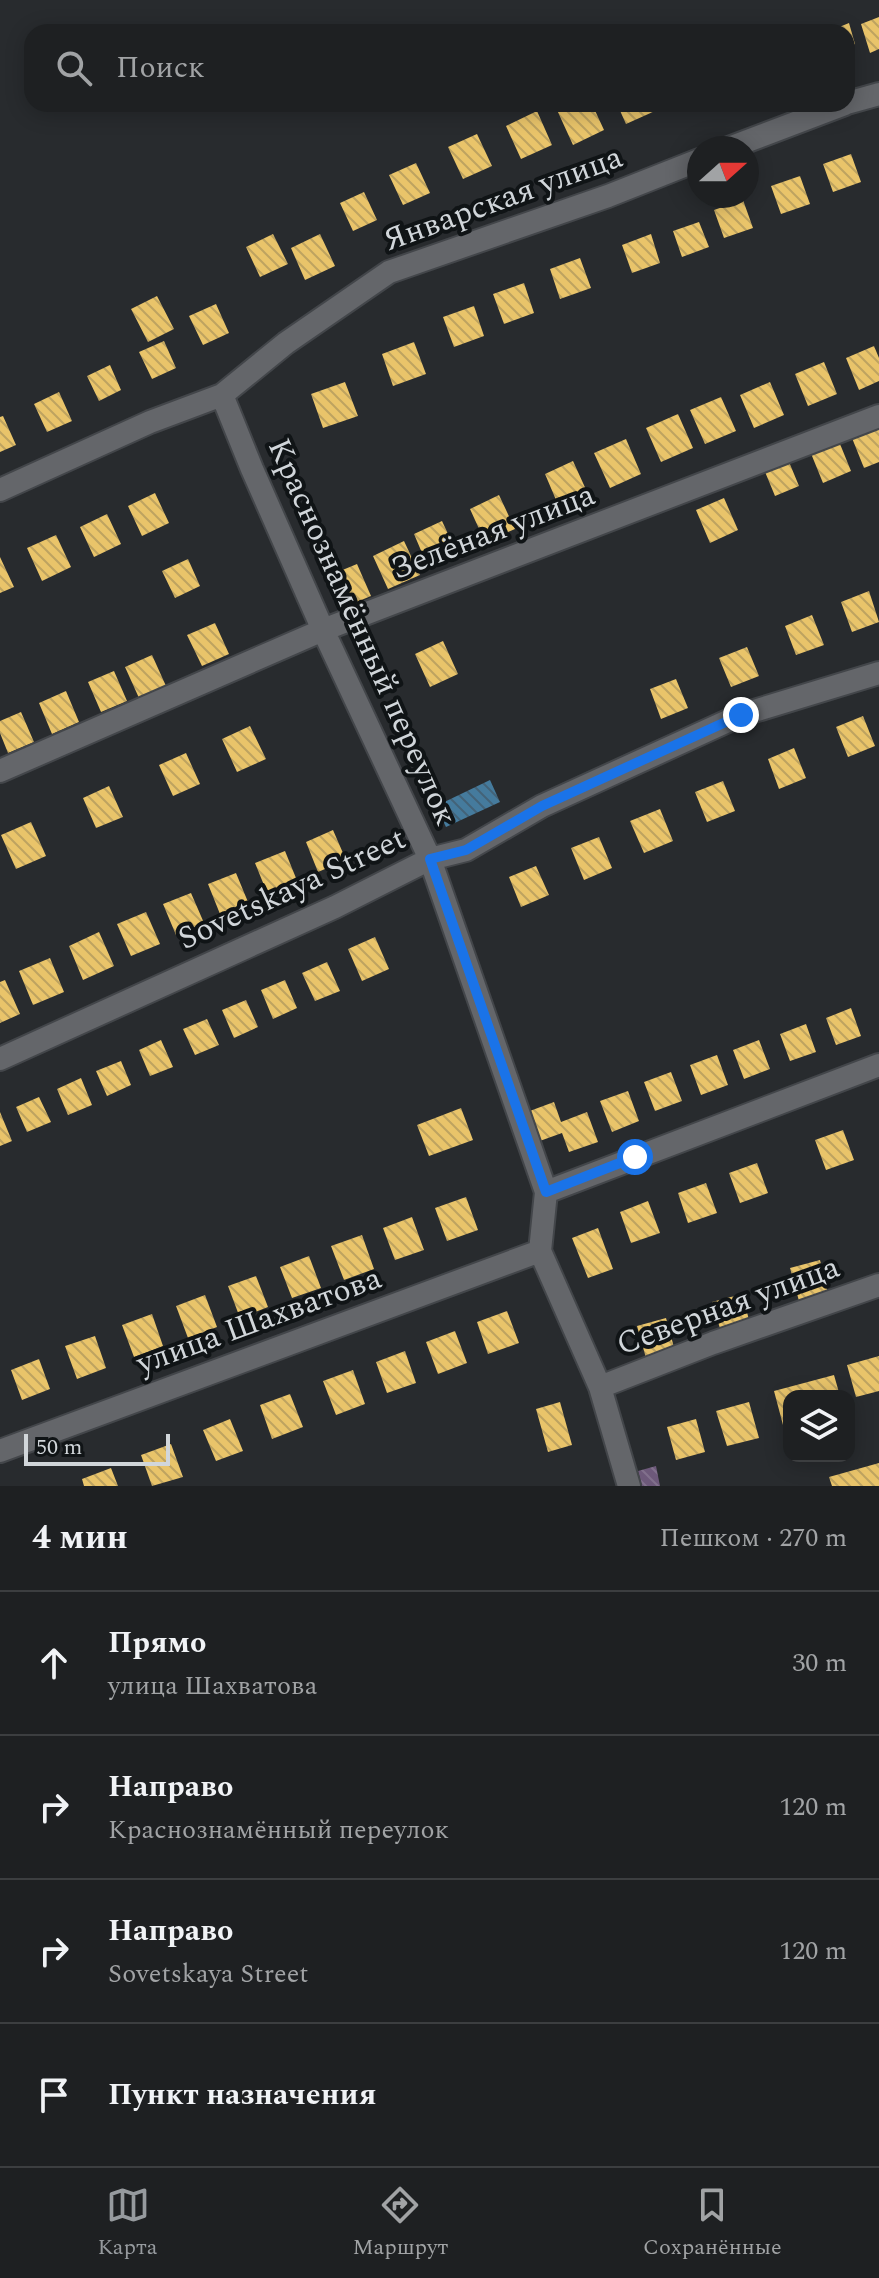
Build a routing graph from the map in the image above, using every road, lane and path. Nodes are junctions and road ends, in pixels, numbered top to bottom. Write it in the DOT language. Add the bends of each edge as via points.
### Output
graph roads {
  1 [pos="879,94"];
  2 [pos="855,101"];
  3 [pos="825,112"];
  4 [pos="759,137"];
  5 [pos="687,165"];
  6 [pos="222,395"];
  7 [pos="879,416"];
  8 [pos="0,490"];
  9 [pos="323,630"];
  10 [pos="879,673"];
  11 [pos="0,771"];
  12 [pos="430,859"];
  13 [pos="0,1059"];
  14 [pos="879,1065"];
  15 [pos="546,1192"];
  16 [pos="540,1251"];
  17 [pos="879,1285"];
  18 [pos="600,1387"];
  19 [pos="0,1451"];
  20 [pos="629,1486"];
  1 -- 2 [label="street"];
  3 -- 4 [label="street"];
  5 -- 6 [label="street, Январская улица" via="389,272"];
  6 -- 8 [label="street, Январская улица"];
  6 -- 9 [label="street, Краснознамённый переулок"];
  7 -- 9 [label="street, Зелёная улица"];
  9 -- 11 [label="street, Зелёная улица"];
  9 -- 12 [label="street, Краснознамённый переулок"];
  10 -- 12 [label="street, Sovetskaya Street" via="741,715 542,806 466,850"];
  12 -- 13 [label="street, Sovetskaya Street"];
  12 -- 15 [label="street, Краснознамённый переулок"];
  14 -- 15 [label="street"];
  15 -- 16 [label="street, Краснознамённый переулок"];
  16 -- 18 [label="street, Краснознамённый переулок"];
  16 -- 19 [label="street, улица Шахватова"];
  17 -- 18 [label="street, Северная улица"];
  18 -- 20 [label="street, Краснознамённый переулок"];
}
